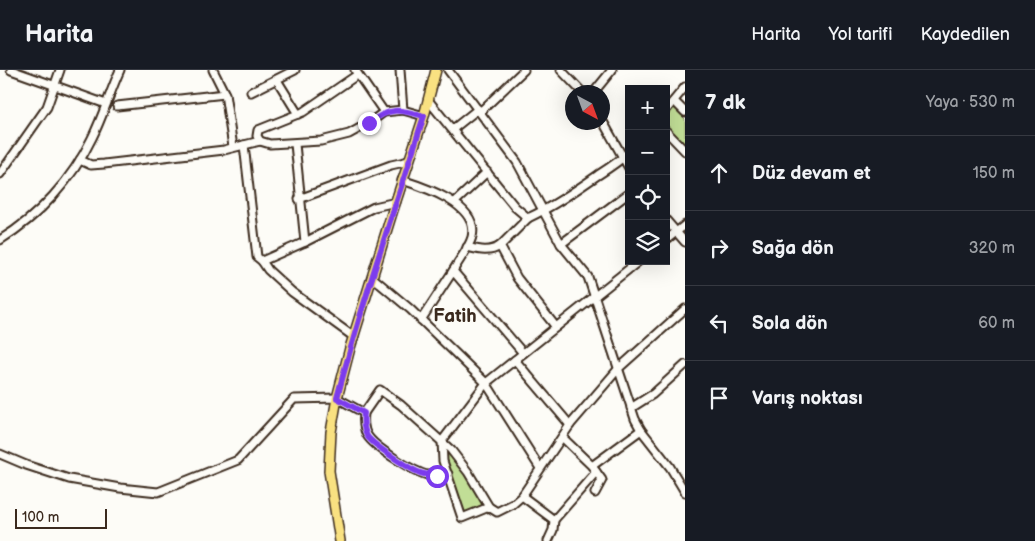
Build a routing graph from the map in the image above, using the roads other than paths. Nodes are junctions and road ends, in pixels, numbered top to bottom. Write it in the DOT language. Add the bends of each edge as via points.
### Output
graph roads {
  1 [pos="11,70"];
  2 [pos="60,70"];
  3 [pos="120,70"];
  4 [pos="213,70"];
  5 [pos="295,70"];
  6 [pos="400,70"];
  7 [pos="436,70"];
  8 [pos="448,70"];
  9 [pos="524,70"];
  10 [pos="561,70"];
  11 [pos="612,70"];
  12 [pos="356,72"];
  13 [pos="277,80"];
  14 [pos="575,85"];
  15 [pos="600,85"];
  16 [pos="55,86"];
  17 [pos="685,87"];
  18 [pos="251,92"];
  19 [pos="225,94"];
  20 [pos="428,100"];
  21 [pos="674,101"];
  22 [pos="106,104"];
  23 [pos="117,106"];
  24 [pos="670,106"];
  25 [pos="403,110"];
  26 [pos="479,111"];
  27 [pos="384,112"];
  28 [pos="685,112"];
  29 [pos="298,114"];
  30 [pos="424,116"];
  31 [pos="453,129"];
  32 [pos="608,130"];
  33 [pos="670,135"];
  34 [pos="260,141"];
  35 [pos="295,144"];
  36 [pos="244,145"];
  37 [pos="233,147"];
  38 [pos="685,151"];
  39 [pos="623,158"];
  40 [pos="80,160"];
  41 [pos="409,161"];
  42 [pos="625,161"];
  43 [pos="487,172"];
  44 [pos="0,174"];
  45 [pos="402,180"];
  46 [pos="625,196"];
  47 [pos="299,199"];
  48 [pos="396,202"];
  49 [pos="455,202"];
  50 [pos="543,211"];
  51 [pos="528,218"];
  52 [pos="670,225"];
  53 [pos="685,225"];
  54 [pos="676,233"];
  55 [pos="670,237"];
  56 [pos="0,240"];
  57 [pos="305,242"];
  58 [pos="685,242"];
  59 [pos="561,244"];
  60 [pos="500,246"];
  61 [pos="467,247"];
  62 [pos="262,261"];
  63 [pos="634,265"];
  64 [pos="453,270"];
  65 [pos="373,278"];
  66 [pos="594,296"];
  67 [pos="685,309"];
  68 [pos="421,320"];
  69 [pos="556,327"];
  70 [pos="354,337"];
  71 [pos="523,353"];
  72 [pos="515,360"];
  73 [pos="685,365"];
  74 [pos="619,368"];
  75 [pos="486,383"];
  76 [pos="337,398"];
  77 [pos="631,408"];
  78 [pos="364,413"];
  79 [pos="570,425"];
  80 [pos="641,430"];
  81 [pos="563,438"];
  82 [pos="442,441"];
  83 [pos="0,454"];
  84 [pos="540,468"];
  85 [pos="594,469"];
  86 [pos="448,474"];
  87 [pos="685,492"];
  88 [pos="595,493"];
  89 [pos="522,496"];
  90 [pos="489,506"];
  91 [pos="554,520"];
  92 [pos="340,541"];
  93 [pos="548,541"];
  1 -- 16 [label="street"];
  2 -- 16 [label="street"];
  3 -- 22 [label="street"];
  4 -- 19 [label="street"];
  5 -- 13 [label="street"];
  6 -- 25 [label="street"];
  7 -- 20 [label="main road"];
  8 -- 26 [label="street"];
  9 -- 26 [label="street"];
  10 -- 14 [label="street"];
  11 -- 15 [label="street"];
  12 -- 27 [label="street"];
  12 -- 29 [label="street"];
  13 -- 18 [label="street"];
  13 -- 29 [label="street"];
  16 -- 22 [label="street"];
  16 -- 44 [label="street" via="47,107"];
  17 -- 21 [label="street"];
  19 -- 23 [label="street"];
  19 -- 37 [label="street"];
  20 -- 30 [label="main road"];
  20 -- 31 [label="street"];
  21 -- 24 [label="street"];
  21 -- 28 [label="street"];
  22 -- 40 [label="street"];
  25 -- 27 [label="street"];
  25 -- 30 [label="street"];
  26 -- 31 [label="street"];
  26 -- 50 [label="street" via="517,162"];
  27 -- 35 [label="street" via="349,134"];
  29 -- 34 [label="street" via="258,130"];
  30 -- 41 [label="main road"];
  31 -- 43 [label="street"];
  32 -- 39 [label="street"];
  33 -- 38 [label="street"];
  34 -- 35 [label="street"];
  34 -- 36 [label="street"];
  35 -- 47 [label="street"];
  36 -- 37 [label="street"];
  36 -- 62 [label="street" via="255,248 257,257"];
  37 -- 40 [label="street" via="104,164"];
  39 -- 42 [label="street"];
  39 -- 50 [label="street"];
  40 -- 56 [label="street" via="45,204 21,227"];
  41 -- 45 [label="main road"];
  41 -- 47 [label="street" via="391,164"];
  43 -- 49 [label="street"];
  43 -- 51 [label="street"];
  45 -- 48 [label="main road"];
  45 -- 49 [label="street"];
  46 -- 59 [label="street"];
  47 -- 57 [label="street"];
  48 -- 57 [label="street" via="374,207"];
  48 -- 65 [label="main road"];
  49 -- 61 [label="street" via="472,222 472,239"];
  50 -- 51 [label="street"];
  50 -- 59 [label="street"];
  51 -- 60 [label="street"];
  52 -- 54 [label="street"];
  53 -- 54 [label="street"];
  54 -- 55 [label="street"];
  54 -- 58 [label="street"];
  57 -- 62 [label="street"];
  59 -- 66 [label="street" via="588,277"];
  60 -- 61 [label="street" via="484,251"];
  60 -- 69 [label="street" via="517,278"];
  61 -- 64 [label="street"];
  62 -- 70 [label="street" via="292,292"];
  63 -- 66 [label="street"];
  64 -- 68 [label="street"];
  64 -- 71 [label="street"];
  65 -- 68 [label="street"];
  65 -- 70 [label="main road"];
  66 -- 69 [label="street"];
  66 -- 74 [label="street"];
  67 -- 74 [label="street"];
  68 -- 75 [label="street"];
  69 -- 71 [label="street"];
  70 -- 76 [label="main road"];
  71 -- 72 [label="street"];
  72 -- 75 [label="street"];
  72 -- 79 [label="street"];
  73 -- 77 [label="street" via="653,394"];
  74 -- 77 [label="street"];
  74 -- 79 [label="street"];
  75 -- 82 [label="street"];
  75 -- 84 [label="street"];
  76 -- 78 [label="street"];
  76 -- 83 [label="street" via="294,399 238,460 158,492 69,478"];
  76 -- 92 [label="main road" via="329,471"];
  77 -- 80 [label="street"];
  78 -- 82 [label="street" via="380,390"];
  78 -- 86 [label="street" via="365,431 375,444 417,472 437,476"];
  79 -- 81 [label="street"];
  80 -- 85 [label="street"];
  80 -- 87 [label="street"];
  81 -- 84 [label="street"];
  81 -- 85 [label="street"];
  82 -- 86 [label="street" via="443,461"];
  82 -- 90 [label="street" via="468,472"];
  84 -- 89 [label="street"];
  85 -- 88 [label="street" via="602,480"];
  85 -- 91 [label="street"];
  86 -- 90 [label="street" via="462,518"];
  89 -- 90 [label="street" via="497,512"];
  89 -- 91 [label="street"];
  91 -- 93 [label="street"];
}
